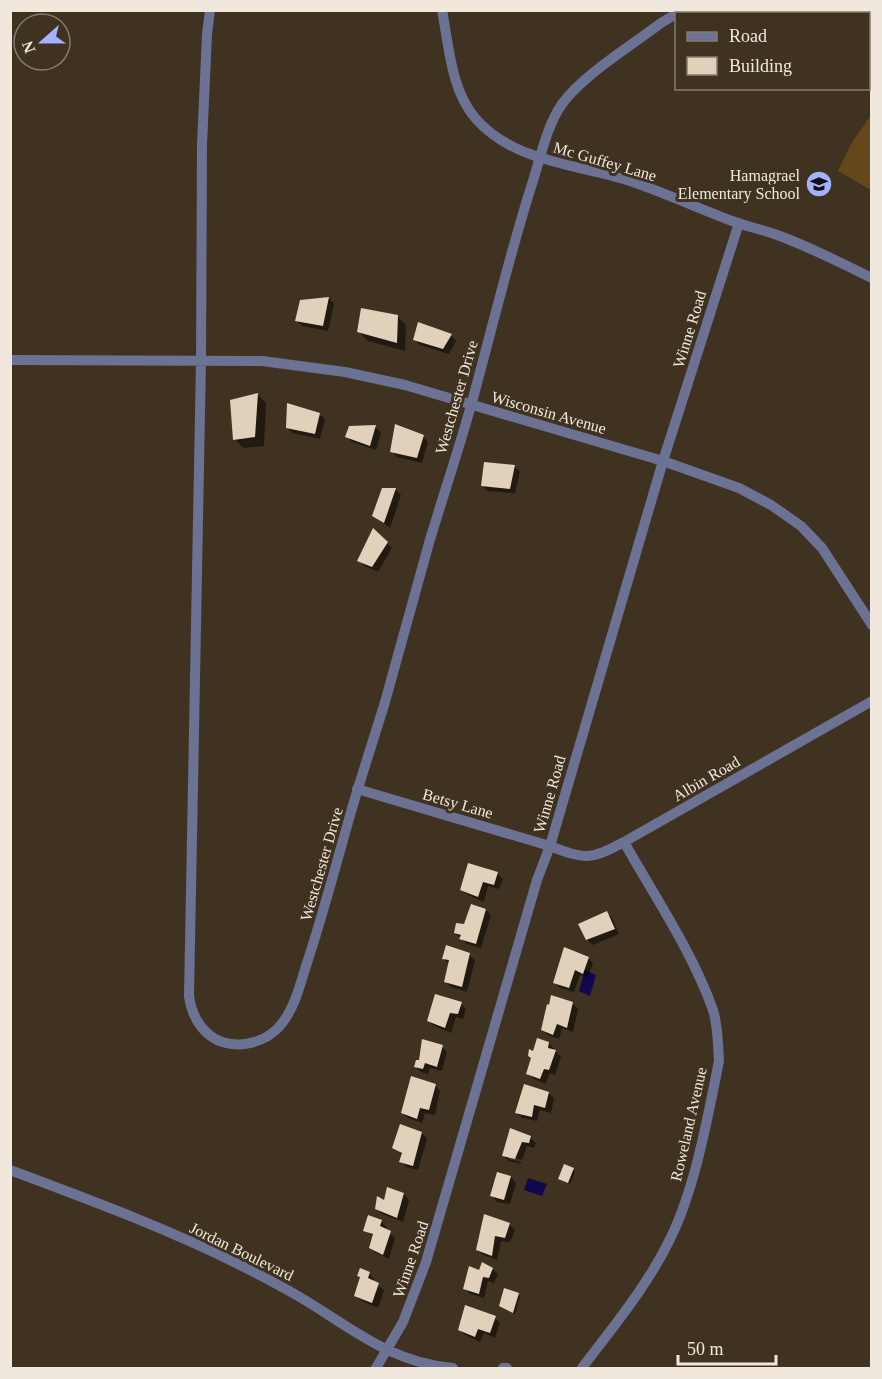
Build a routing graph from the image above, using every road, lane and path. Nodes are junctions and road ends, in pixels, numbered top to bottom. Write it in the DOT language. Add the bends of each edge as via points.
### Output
graph roads {
  1 [pos="210,10"];
  2 [pos="442,10"];
  3 [pos="668,10"];
  4 [pos="675,15"];
  5 [pos="661,22"];
  6 [pos="540,158"];
  7 [pos="739,223"];
  8 [pos="872,278"];
  9 [pos="10,360"];
  10 [pos="201,361"];
  11 [pos="471,404"];
  12 [pos="663,461"];
  13 [pos="872,625"];
  14 [pos="872,701"];
  15 [pos="357,789"];
  16 [pos="624,842"];
  17 [pos="550,846"];
  18 [pos="10,1170"];
  19 [pos="386,1351"];
  20 [pos="375,1368"];
  21 [pos="453,1368"];
  22 [pos="582,1368"];
  1 -- 10 [label="street" via="202,145"];
  2 -- 6 [label="street, Mc Guffey Lane" via="456,81 474,117 504,141"];
  3 -- 5 [label="street"];
  4 -- 5 [label="street"];
  5 -- 6 [label="street, Westchester Drive" via="577,87 560,106"];
  6 -- 7 [label="street, Mc Guffey Lane" via="629,181"];
  6 -- 11 [label="street, Westchester Drive"];
  7 -- 8 [label="street, Mc Guffey Lane" via="816,250"];
  7 -- 12 [label="street, Winne Road"];
  9 -- 10 [label="street, Wisconsin Avenue"];
  10 -- 11 [label="street, Wisconsin Avenue" via="262,361 345,372"];
  10 -- 15 [label="street, Westchester Drive" via="189,996 196,1020 213,1038 233,1044 258,1042 276,1031 287,1016 315,940"];
  11 -- 12 [label="street, Wisconsin Avenue"];
  11 -- 15 [label="street, Westchester Drive"];
  12 -- 13 [label="street, Wisconsin Avenue" via="739,488 801,526 822,548"];
  12 -- 17 [label="street, Winne Road"];
  14 -- 16 [label="street, Albin Road"];
  15 -- 17 [label="street, Betsy Lane"];
  16 -- 17 [label="street, Albin Road" via="589,858"];
  16 -- 22 [label="street, Roweland Avenue" via="688,955 713,1012 718,1061 691,1182 671,1238 642,1286"];
  17 -- 19 [label="street, Winne Road" via="426,1262 403,1322"];
  18 -- 19 [label="street, Jordan Boulevard" via="192,1242 298,1296"];
  19 -- 20 [label="street, Winne Road"];
  19 -- 21 [label="street, Jordan Boulevard" via="435,1367"];
}
